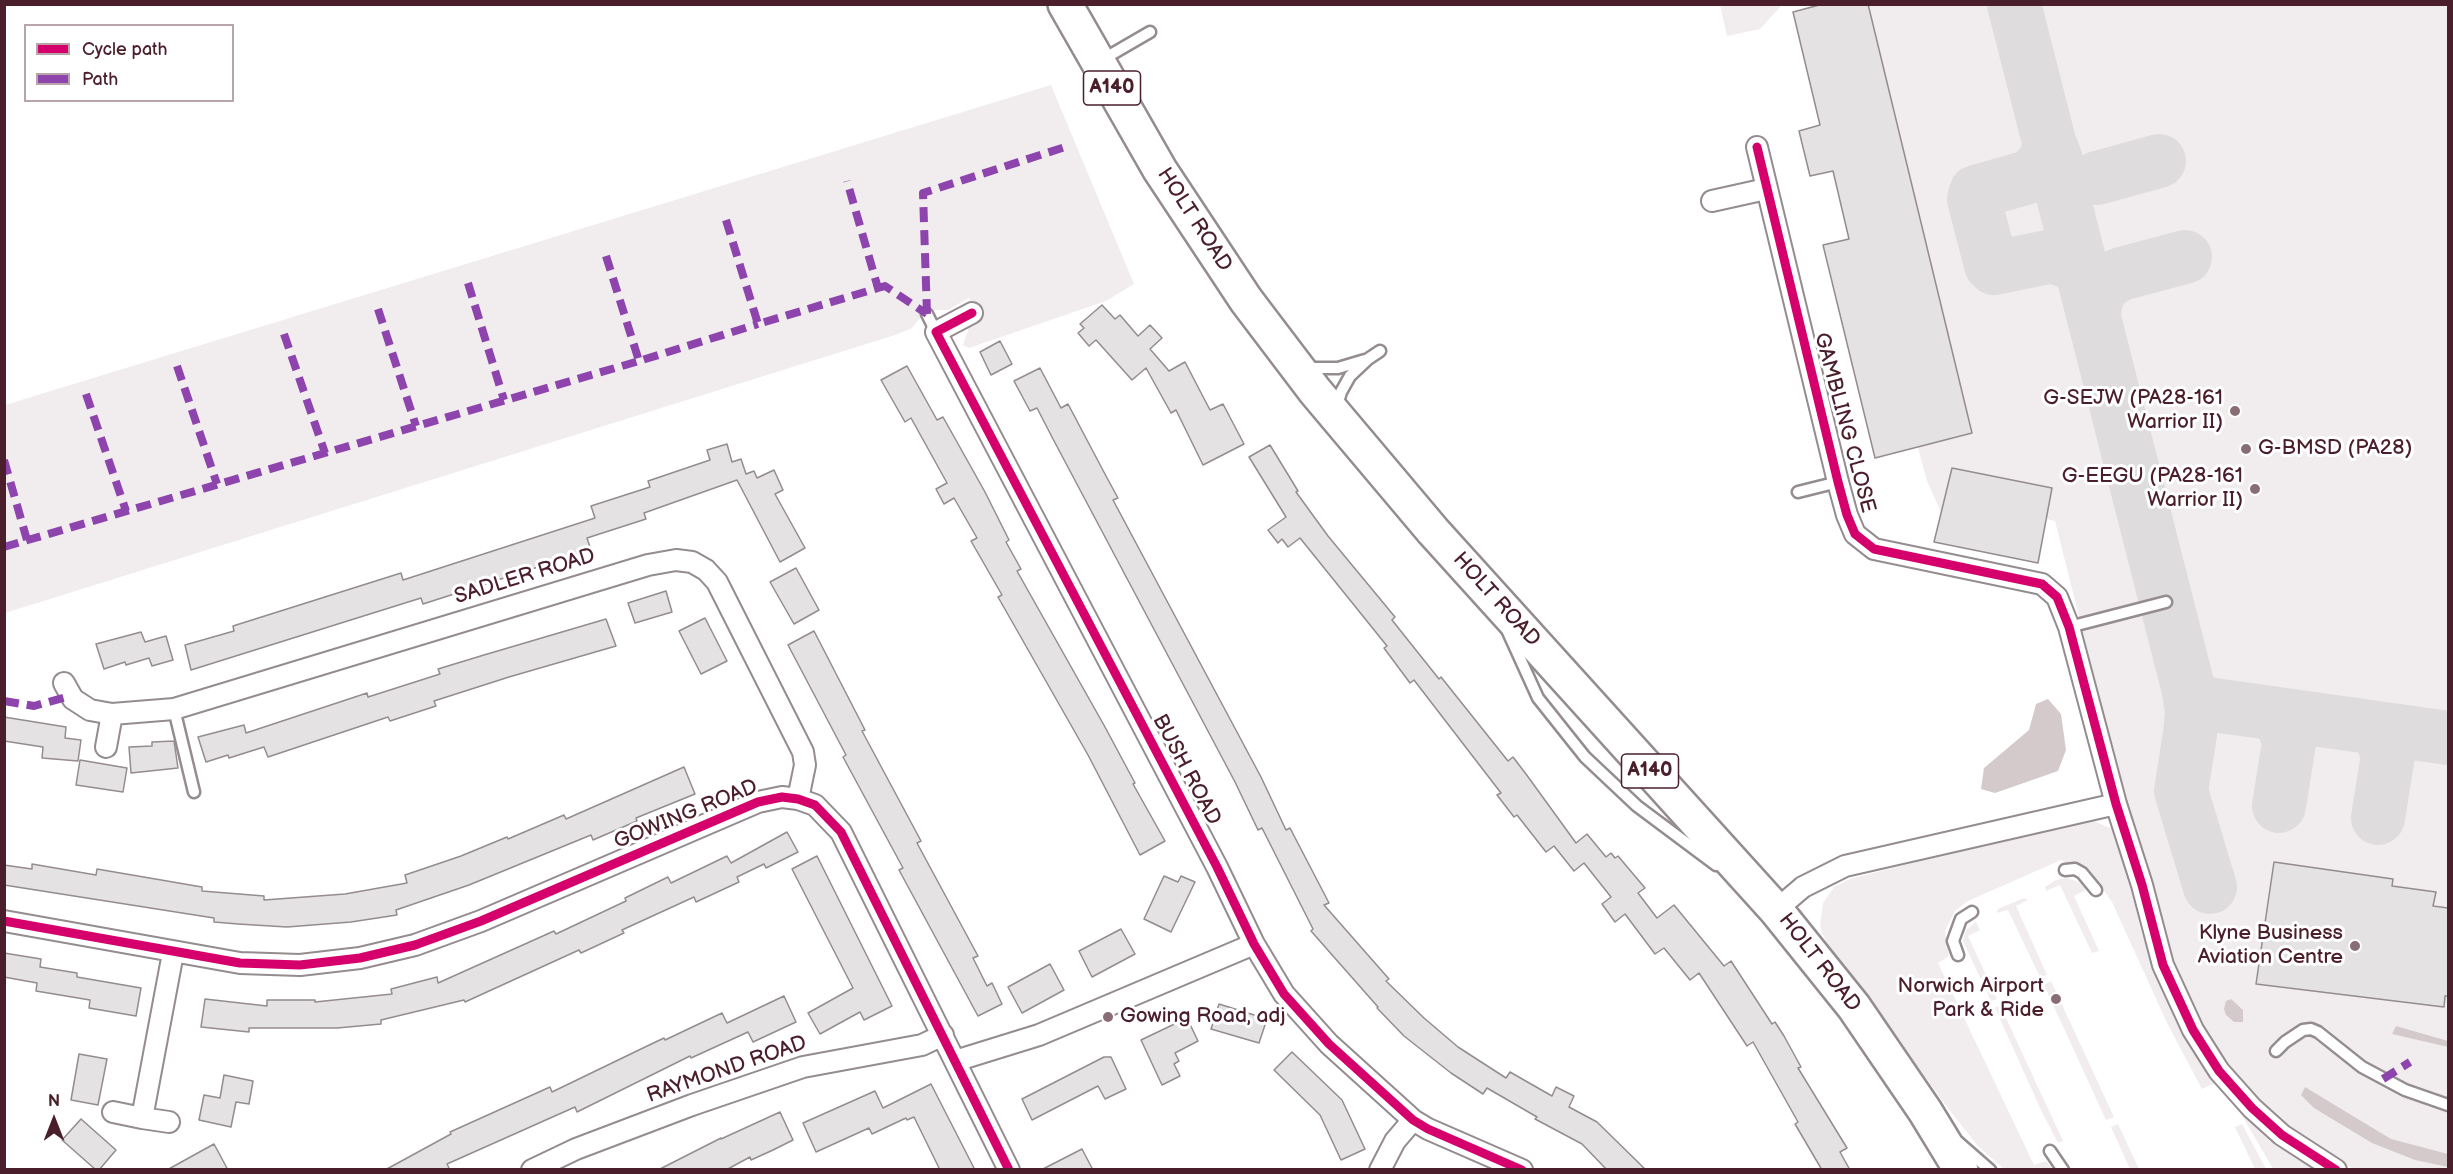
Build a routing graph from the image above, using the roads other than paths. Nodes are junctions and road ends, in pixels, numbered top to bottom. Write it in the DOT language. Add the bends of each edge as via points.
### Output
graph roads {
  1 [pos="1065,4"];
  2 [pos="1150,32"];
  3 [pos="1097,63"];
  4 [pos="1757,147"];
  5 [pos="1766,189"];
  6 [pos="1712,201"];
  7 [pos="972,312"];
  8 [pos="927,314"];
  9 [pos="936,332"];
  10 [pos="1380,351"];
  11 [pos="1368,359"];
  12 [pos="1294,364"];
  13 [pos="1335,414"];
  14 [pos="1838,482"];
  15 [pos="1798,492"];
  16 [pos="2166,602"];
  17 [pos="2069,627"];
  18 [pos="64,683"];
  19 [pos="174,709"];
  20 [pos="112,714"];
  21 [pos="106,747"];
  22 [pos="194,792"];
  23 [pos="798,799"];
  24 [pos="2121,803"];
  25 [pos="2065,870"];
  26 [pos="2096,890"];
  27 [pos="1776,910"];
  28 [pos="1972,912"];
  29 [pos="4,921"];
  30 [pos="1254,944"];
  31 [pos="173,953"];
  32 [pos="1958,956"];
  33 [pos="943,1035"];
  34 [pos="2276,1051"];
  35 [pos="955,1061"];
  36 [pos="2448,1105"];
  37 [pos="1925,1111"];
  38 [pos="113,1112"];
  39 [pos="141,1118"];
  40 [pos="1413,1120"];
  41 [pos="169,1122"];
  42 [pos="2050,1151"];
  43 [pos="532,1170"];
  44 [pos="1009,1170"];
  45 [pos="1380,1170"];
  46 [pos="1522,1170"];
  47 [pos="1961,1170"];
  48 [pos="1990,1170"];
  49 [pos="2062,1170"];
  50 [pos="2336,1170"];
  1 -- 3 [label="highway, HOLT ROAD / A140"];
  2 -- 3 [label="lane"];
  3 -- 12 [label="highway, HOLT ROAD / A140" via="1160,170 1246,300"];
  4 -- 5 [label="street, GAMBLING CLOSE"];
  5 -- 6 [label="street"];
  5 -- 14 [label="street, GAMBLING CLOSE"];
  7 -- 9 [label="street"];
  8 -- 9 [label="lane"];
  9 -- 30 [label="street, BUSH ROAD"];
  10 -- 11 [label="lane"];
  11 -- 12 [label="lane" via="1338,368 1313,369"];
  11 -- 13 [label="lane" via="1350,376"];
  12 -- 13 [label="highway, HOLT ROAD / A140"];
  13 -- 27 [label="highway, HOLT ROAD / A140" via="1433,531"];
  14 -- 15 [label="lane"];
  14 -- 17 [label="street, GAMBLING CLOSE" via="1855,534 1874,549 2042,584 2057,597"];
  16 -- 17 [label="lane"];
  17 -- 24 [label="street, GAMBLING CLOSE"];
  18 -- 20 [label="street, SADLER ROAD" via="74,699 90,710"];
  19 -- 20 [label="street, SADLER ROAD"];
  19 -- 22 [label="lane"];
  19 -- 23 [label="street, SADLER ROAD" via="648,565 676,560 692,562 717,582 803,752 806,765"];
  20 -- 21 [label="street"];
  23 -- 31 [label="street, GOWING ROAD" via="782,797 758,802 481,921 393,951 300,965 240,963"];
  23 -- 33 [label="street" via="814,805 841,832"];
  24 -- 27 [label="street" via="1845,866 1803,887"];
  24 -- 50 [label="street, GAMBLING CLOSE" via="2163,965 2193,1030 2219,1071 2252,1108 2282,1135"];
  25 -- 26 [label="lane" via="2082,873"];
  27 -- 37 [label="highway, HOLT ROAD / A140" via="1854,1007"];
  28 -- 32 [label="lane" via="1961,919 1953,940"];
  29 -- 31 [label="street, GOWING ROAD"];
  30 -- 35 [label="street" via="1039,1035"];
  30 -- 40 [label="street, BUSH ROAD" via="1284,994"];
  31 -- 39 [label="street"];
  33 -- 35 [label="street"];
  33 -- 43 [label="street, RAYMOND ROAD" via="922,1045 803,1067 576,1149"];
  34 -- 36 [label="lane" via="2303,1030 2311,1029 2369,1071 2405,1090"];
  35 -- 44 [label="street"];
  37 -- 47 [label="highway, HOLT ROAD / A140"];
  37 -- 48 [label="lane"];
  38 -- 39 [label="street"];
  39 -- 41 [label="street"];
  40 -- 45 [label="street" via="1395,1141"];
  40 -- 46 [label="street, BUSH ROAD"];
  42 -- 49 [label="lane"];
}
